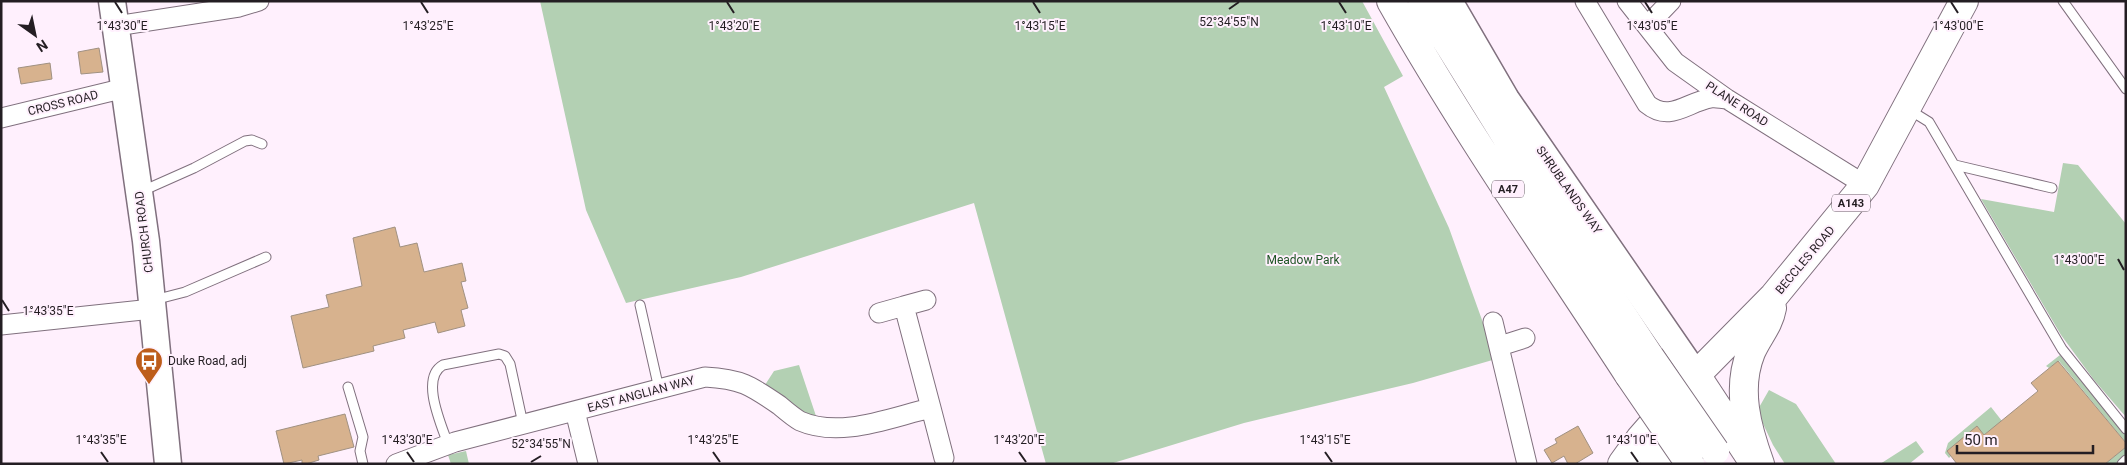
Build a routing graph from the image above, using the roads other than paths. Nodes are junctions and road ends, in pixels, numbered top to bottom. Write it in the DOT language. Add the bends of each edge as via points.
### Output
graph roads {
  1 [pos="1391,1"];
  2 [pos="1422,1"];
  3 [pos="1449,1"];
  4 [pos="1585,1"];
  5 [pos="1627,1"];
  6 [pos="1671,1"];
  7 [pos="1964,1"];
  8 [pos="2063,1"];
  9 [pos="253,2"];
  10 [pos="114,14"];
  11 [pos="1647,26"];
  12 [pos="125,88"];
  13 [pos="2126,89"];
  14 [pos="1727,99"];
  15 [pos="1906,108"];
  16 [pos="1,118"];
  17 [pos="262,144"];
  18 [pos="1955,165"];
  19 [pos="1865,185"];
  20 [pos="2052,188"];
  21 [pos="140,192"];
  22 [pos="266,257"];
  23 [pos="1774,296"];
  24 [pos="926,300"];
  25 [pos="152,305"];
  26 [pos="640,305"];
  27 [pos="904,306"];
  28 [pos="879,313"];
  29 [pos="1493,322"];
  30 [pos="1,325"];
  31 [pos="1525,338"];
  32 [pos="1500,346"];
  33 [pos="1696,375"];
  34 [pos="348,387"];
  35 [pos="659,389"];
  36 [pos="932,408"];
  37 [pos="574,411"];
  38 [pos="523,424"];
  39 [pos="2126,429"];
  40 [pos="1640,439"];
  41 [pos="448,444"];
  42 [pos="1719,457"];
  43 [pos="944,458"];
  44 [pos="2126,460"];
  45 [pos="168,464"];
  46 [pos="363,464"];
  47 [pos="396,464"];
  48 [pos="588,464"];
  49 [pos="1527,464"];
  50 [pos="1622,464"];
  51 [pos="1659,464"];
  52 [pos="1690,464"];
  53 [pos="1756,464"];
  54 [pos="1760,464"];
  55 [pos="2122,464"];
  1 -- 52 [label="highway, A47, bridge" via="1479,144"];
  2 -- 42 [label="highway, A47, bridge" via="1522,162"];
  3 -- 33 [label="street, SHRUBLANDS WAY" via="1506,99"];
  4 -- 14 [label="street" via="1647,104 1656,112 1668,113 1712,98"];
  5 -- 11 [label="street, PLANE ROAD"];
  6 -- 11 [label="street"];
  7 -- 15 [label="highway, BECCLES ROAD / A143"];
  8 -- 13 [label="lane"];
  9 -- 10 [label="street"];
  10 -- 12 [label="street, CHURCH ROAD"];
  11 -- 14 [label="street, PLANE ROAD" via="1675,62"];
  12 -- 16 [label="street, CROSS ROAD"];
  12 -- 21 [label="street, CHURCH ROAD"];
  14 -- 19 [label="street, PLANE ROAD"];
  15 -- 18 [label="lane" via="1929,122"];
  15 -- 19 [label="highway, BECCLES ROAD / A143"];
  17 -- 21 [label="lane" via="245,141"];
  18 -- 20 [label="lane"];
  18 -- 39 [label="lane" via="2062,349"];
  19 -- 23 [label="highway, BECCLES ROAD / A143"];
  21 -- 25 [label="street, CHURCH ROAD"];
  22 -- 25 [label="lane"];
  23 -- 33 [label="highway, BECCLES ROAD / A143"];
  23 -- 54 [label="highway" via="1770,320 1751,353 1743,382 1753,445"];
  24 -- 27 [label="street"];
  25 -- 30 [label="street"];
  25 -- 45 [label="street, CHURCH ROAD"];
  26 -- 35 [label="lane"];
  27 -- 28 [label="street"];
  27 -- 36 [label="street"];
  29 -- 32 [label="street"];
  31 -- 32 [label="street"];
  32 -- 49 [label="street"];
  33 -- 40 [label="highway, BECCLES ROAD / A143"];
  33 -- 53 [label="highway"];
  34 -- 46 [label="lane" via="363,437 360,451"];
  35 -- 36 [label="street, EAST ANGLIAN WAY" via="706,377 729,378 750,385 800,421 823,427 845,428"];
  35 -- 37 [label="street, EAST ANGLIAN WAY"];
  36 -- 43 [label="street"];
  37 -- 38 [label="street, EAST ANGLIAN WAY"];
  37 -- 48 [label="street, EAST ANGLIAN WAY"];
  38 -- 41 [label="street, EAST ANGLIAN WAY"];
  38 -- 41 [label="lane" via="510,364 505,356 499,354 443,365 435,370 432,377 435,406"];
  40 -- 50 [label="highway, BECCLES ROAD / A143"];
  40 -- 51 [label="highway"];
  41 -- 47 [label="street, EAST ANGLIAN WAY"];
  44 -- 55 [label="lane"];
}
